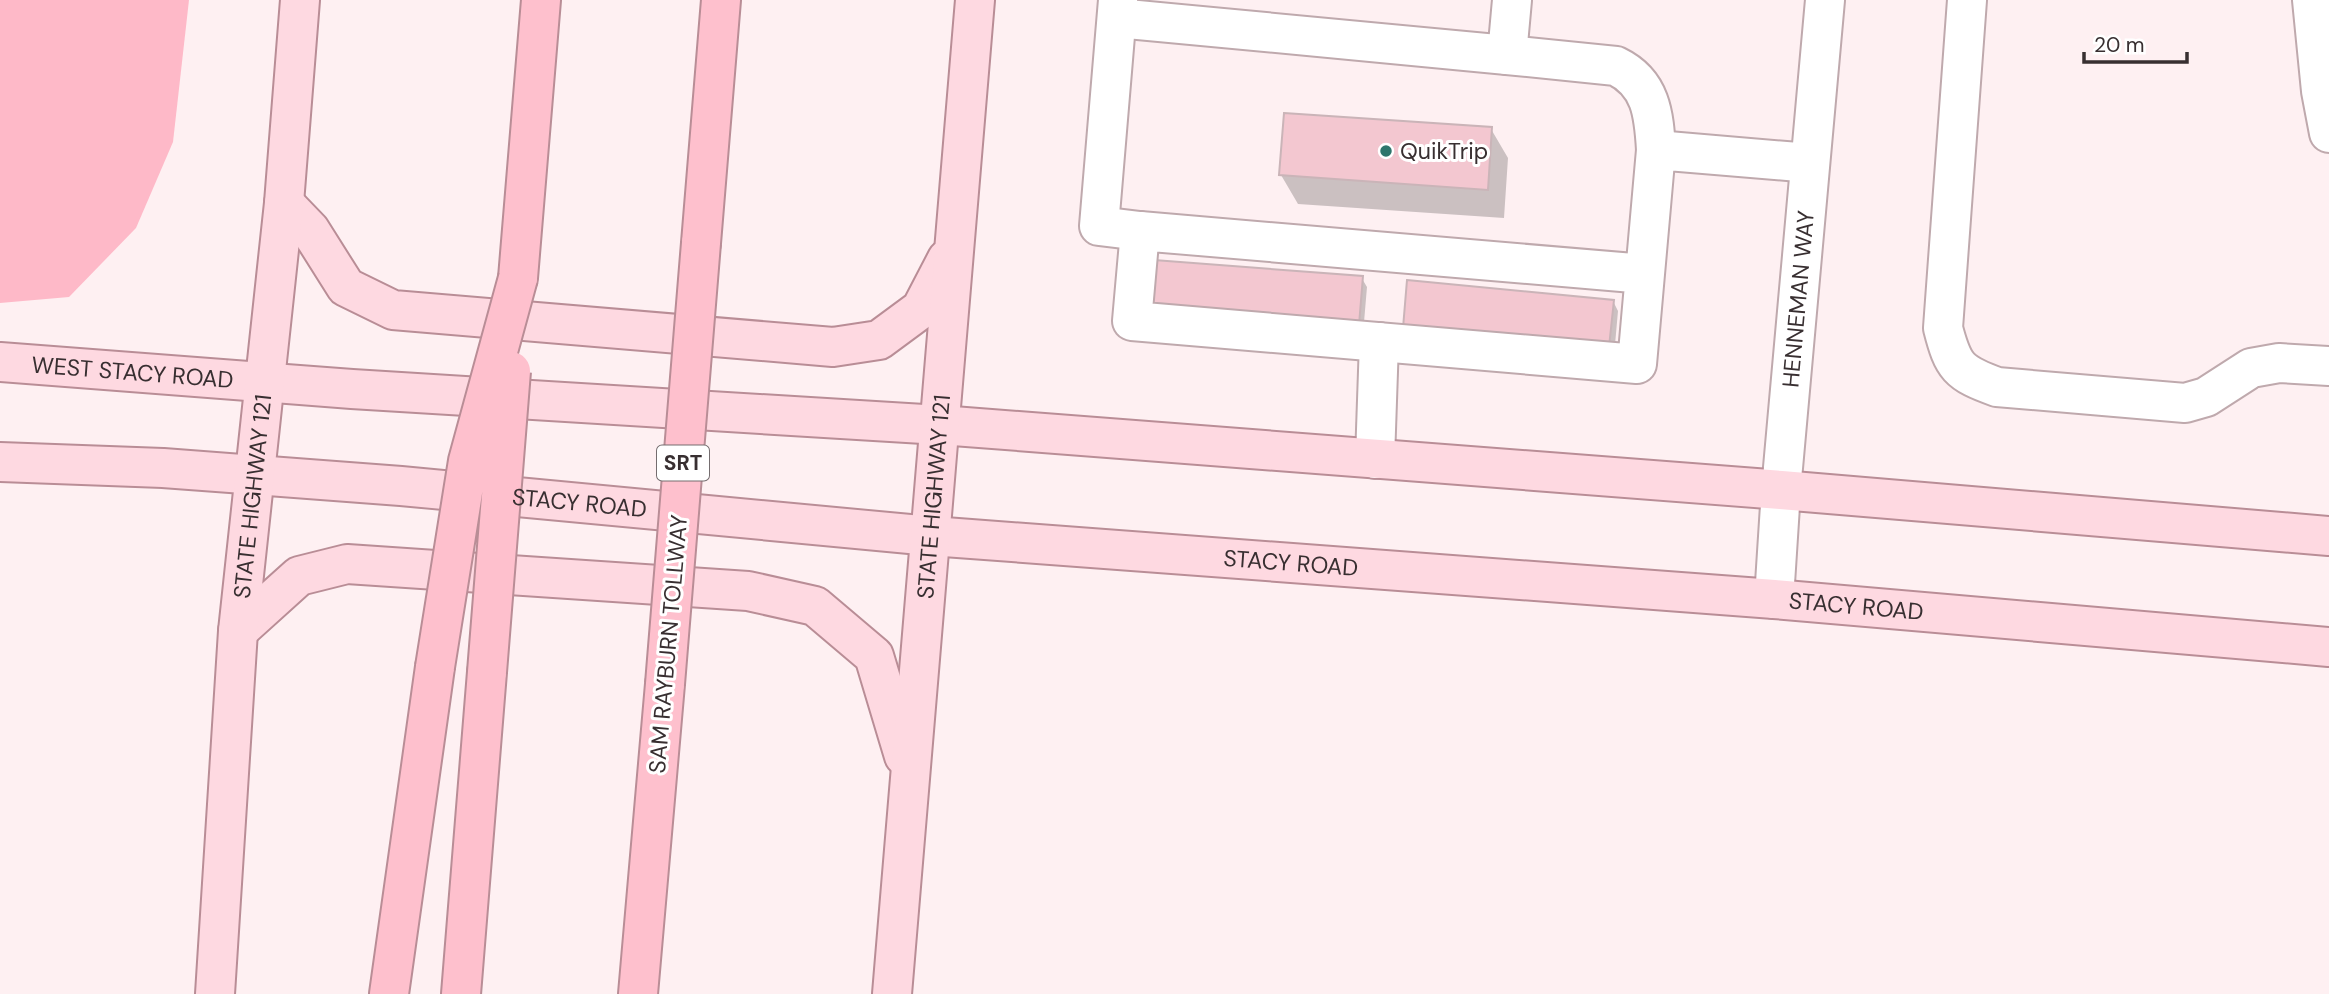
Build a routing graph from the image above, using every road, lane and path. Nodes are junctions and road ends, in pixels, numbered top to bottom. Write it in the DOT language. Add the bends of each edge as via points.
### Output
graph roads {
  1 [pos="300,0"];
  2 [pos="541,0"];
  3 [pos="721,0"];
  4 [pos="975,0"];
  5 [pos="1512,0"];
  6 [pos="1825,0"];
  7 [pos="1967,0"];
  8 [pos="2312,0"];
  9 [pos="1118,9"];
  10 [pos="1507,55"];
  11 [pos="2329,134"];
  12 [pos="1656,150"];
  13 [pos="1810,163"];
  14 [pos="284,203"];
  15 [pos="1140,230"];
  16 [pos="956,243"];
  17 [pos="1645,274"];
  18 [pos="518,278"];
  19 [pos="1379,342"];
  20 [pos="0,362"];
  21 [pos="2329,366"];
  22 [pos="264,381"];
  23 [pos="940,425"];
  24 [pos="1375,458"];
  25 [pos="0,462"];
  26 [pos="254,476"];
  27 [pos="1781,490"];
  28 [pos="931,536"];
  29 [pos="2329,536"];
  30 [pos="1774,599"];
  31 [pos="238,631"];
  32 [pos="2329,646"];
  33 [pos="910,775"];
  34 [pos="215,994"];
  35 [pos="389,994"];
  36 [pos="461,994"];
  37 [pos="638,994"];
  38 [pos="892,994"];
  1 -- 14 [label="main road, STATE HIGHWAY 121"];
  2 -- 18 [label="highway"];
  3 -- 37 [label="highway, SAM RAYBURN TOLLWAY / SRT, bridge"];
  4 -- 16 [label="main road, STATE HIGHWAY 121"];
  5 -- 10 [label="street"];
  6 -- 13 [label="street, HENNEMAN WAY"];
  7 -- 21 [label="street" via="1942,328 1951,357 1969,377 1997,387 2185,403 2206,397 2251,368 2279,362"];
  8 -- 11 [label="street"];
  9 -- 10 [label="street"];
  9 -- 15 [label="street" via="1099,226"];
  10 -- 12 [label="street" via="1616,66 1631,74 1650,106"];
  12 -- 13 [label="street"];
  12 -- 17 [label="street"];
  13 -- 27 [label="street, HENNEMAN WAY"];
  14 -- 16 [label="main road" via="310,230 346,287 393,310 833,347 879,340 921,309"];
  14 -- 22 [label="main road, STATE HIGHWAY 121"];
  15 -- 17 [label="street"];
  15 -- 19 [label="street" via="1132,321"];
  16 -- 23 [label="main road, STATE HIGHWAY 121"];
  17 -- 19 [label="street" via="1637,364"];
  18 -- 35 [label="highway, bridge" via="468,461"];
  18 -- 36 [label="highway, bridge"];
  19 -- 24 [label="street"];
  20 -- 22 [label="main road, WEST STACY ROAD"];
  22 -- 23 [label="main road"];
  22 -- 26 [label="main road, STATE HIGHWAY 121"];
  23 -- 24 [label="main road"];
  23 -- 28 [label="main road, STATE HIGHWAY 121"];
  24 -- 27 [label="main road"];
  25 -- 26 [label="main road"];
  26 -- 28 [label="main road, STACY ROAD"];
  26 -- 31 [label="main road, STATE HIGHWAY 121"];
  27 -- 29 [label="main road"];
  27 -- 30 [label="street, HENNEMAN WAY"];
  28 -- 30 [label="main road, STACY ROAD"];
  28 -- 33 [label="main road, STATE HIGHWAY 121"];
  30 -- 32 [label="main road, STACY ROAD"];
  31 -- 33 [label="main road" via="299,576 347,564 748,591 815,606 874,656"];
  31 -- 34 [label="main road, STATE HIGHWAY 121"];
  33 -- 38 [label="main road, STATE HIGHWAY 121"];
}
